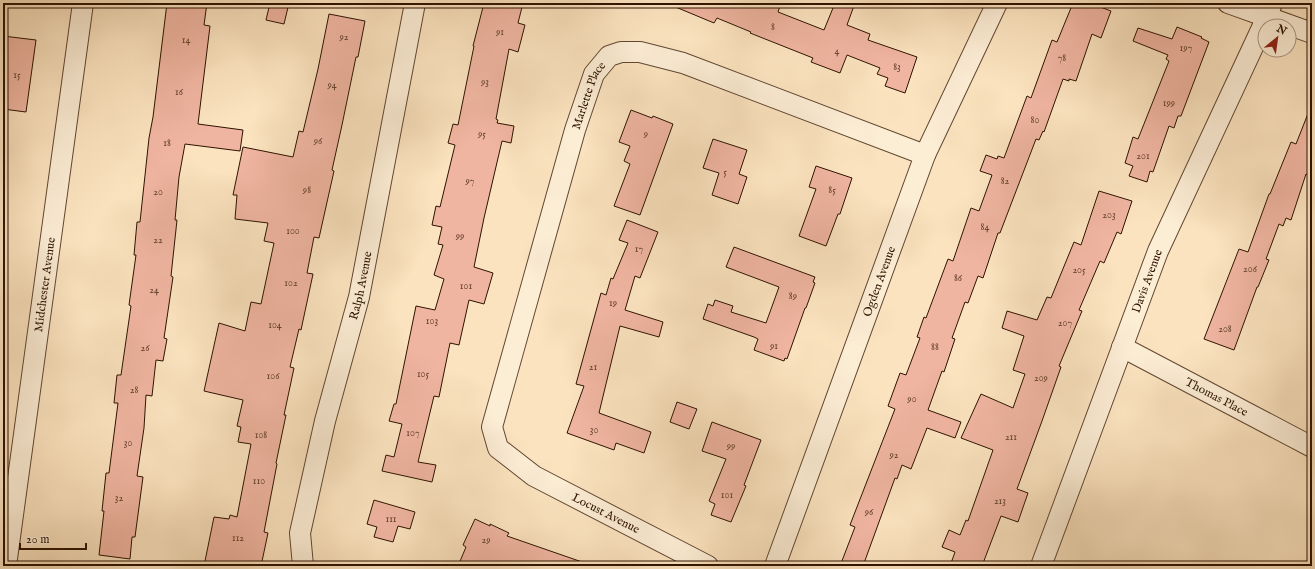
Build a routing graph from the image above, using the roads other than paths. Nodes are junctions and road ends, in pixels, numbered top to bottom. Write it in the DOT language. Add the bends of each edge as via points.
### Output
graph roads {
  1 [pos="83,3"];
  2 [pos="415,3"];
  3 [pos="998,3"];
  4 [pos="1228,3"];
  5 [pos="1269,10"];
  6 [pos="1312,34"];
  7 [pos="925,156"];
  8 [pos="1122,347"];
  9 [pos="1312,447"];
  10 [pos="508,455"];
  11 [pos="6,566"];
  12 [pos="303,566"];
  13 [pos="708,566"];
  14 [pos="775,566"];
  15 [pos="1040,566"];
  1 -- 11 [label="street, Midchester Avenue"];
  2 -- 12 [label="street, Ralph Avenue" via="359,297 325,421 300,533"];
  3 -- 7 [label="street, Ogden Avenue"];
  4 -- 5 [label="street"];
  5 -- 6 [label="street"];
  5 -- 8 [label="street, Davis Avenue" via="1158,251"];
  7 -- 10 [label="street, Marlette Place" via="683,63 640,52 621,52 609,56 594,74 575,130 492,427 498,448"];
  7 -- 14 [label="street, Ogden Avenue"];
  8 -- 9 [label="street, Thomas Place"];
  8 -- 15 [label="street, Davis Avenue"];
  10 -- 13 [label="street, Locust Avenue" via="534,476"];
}
